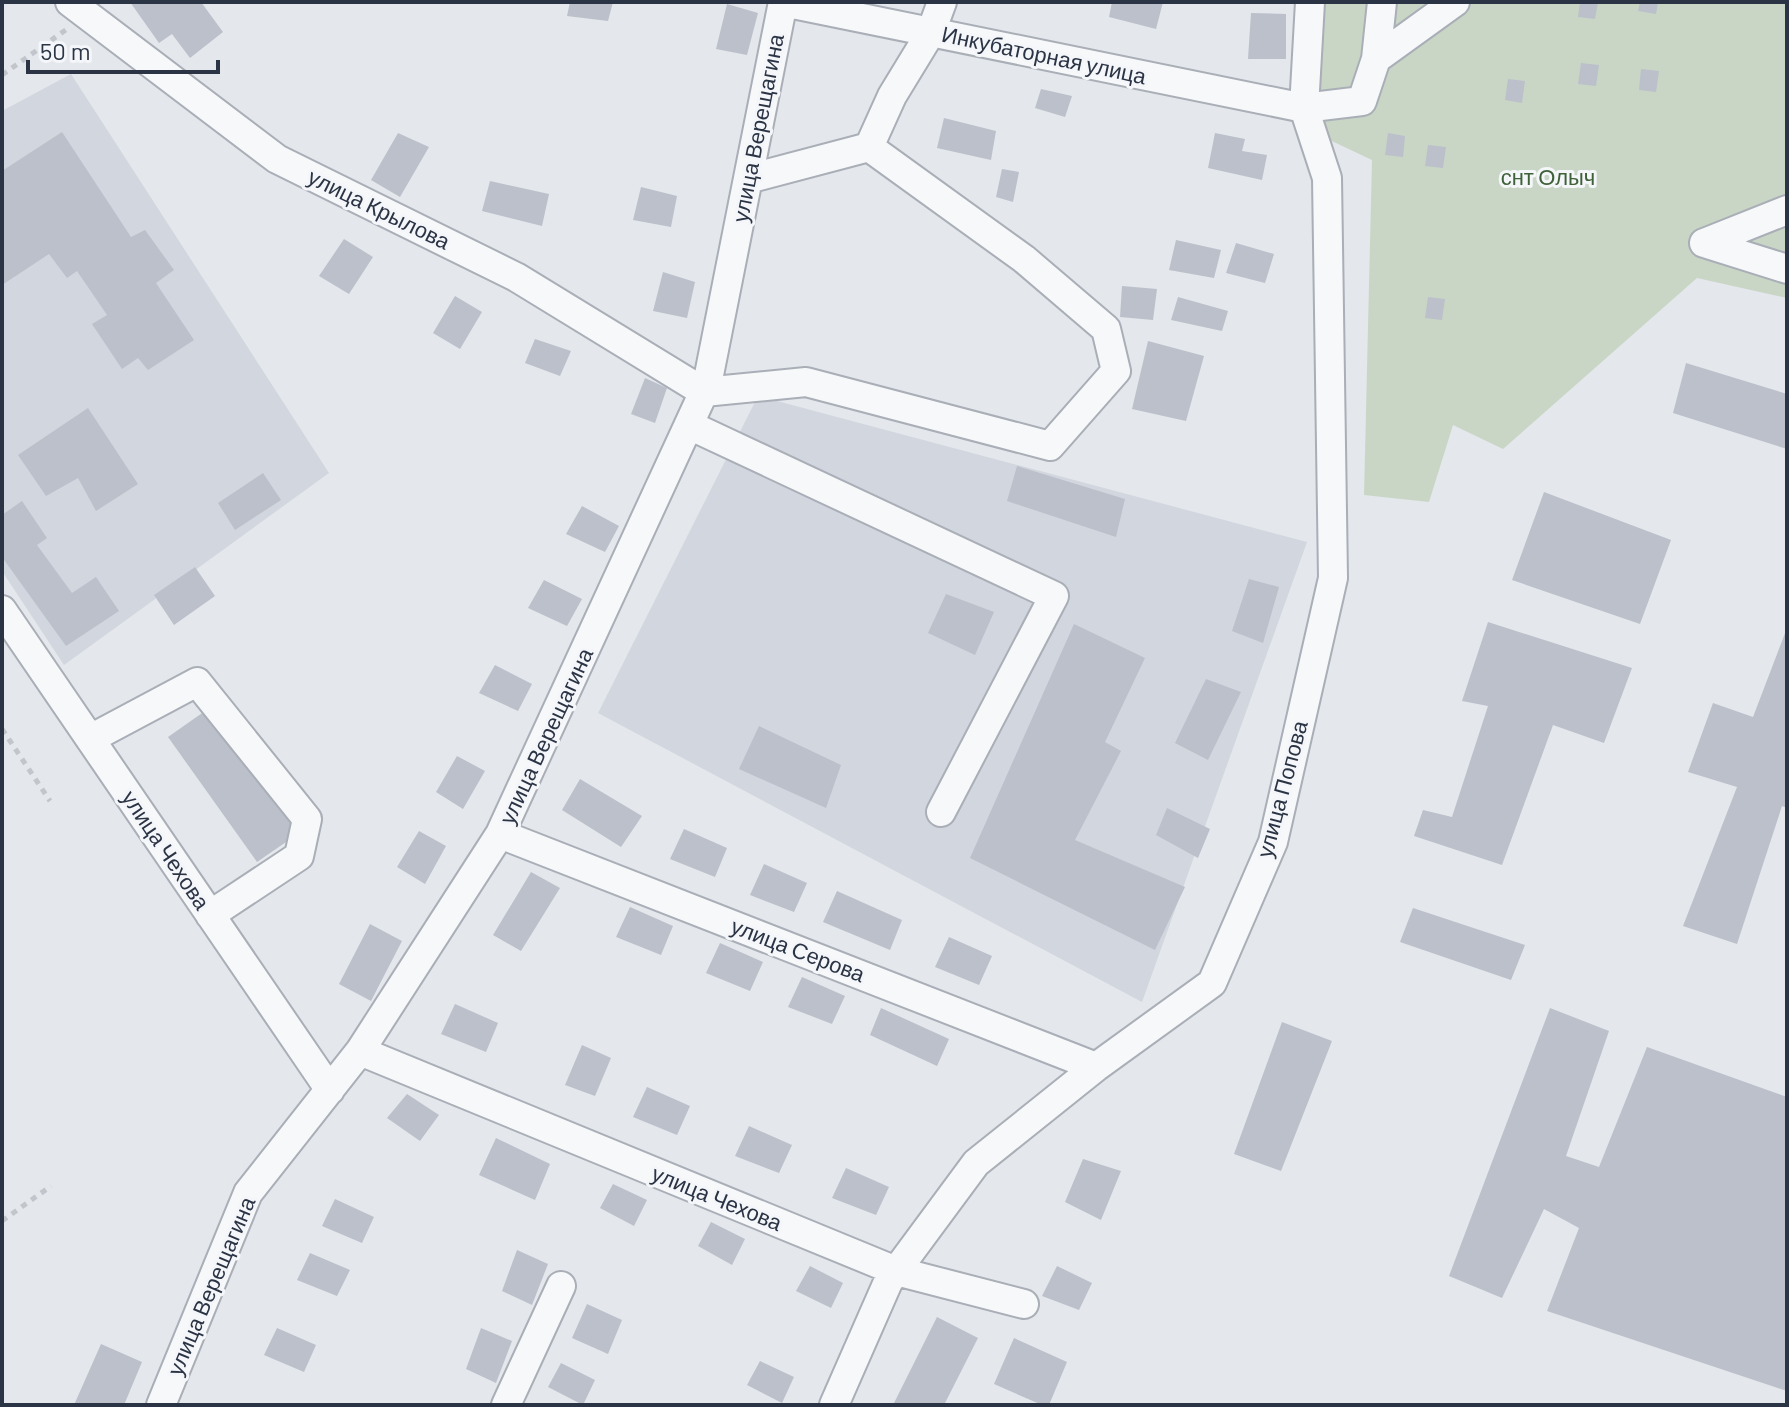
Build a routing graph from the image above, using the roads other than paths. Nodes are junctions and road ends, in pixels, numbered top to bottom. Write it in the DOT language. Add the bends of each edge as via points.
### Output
graph roads {
  1 [pos="783,2"];
  2 [pos="942,2"];
  3 [pos="1310,2"];
  4 [pos="1382,2"];
  5 [pos="1455,2"];
  6 [pos="78,8"];
  7 [pos="931,32"];
  8 [pos="1376,59"];
  9 [pos="1304,108"];
  10 [pos="869,147"];
  11 [pos="748,179"];
  12 [pos="1787,210"];
  13 [pos="1787,269"];
  14 [pos="704,392"];
  15 [pos="689,425"];
  16 [pos="2,610"];
  17 [pos="90,739"];
  18 [pos="941,812"];
  19 [pos="500,834"];
  20 [pos="210,915"];
  21 [pos="360,1051"];
  22 [pos="1096,1067"];
  23 [pos="330,1090"];
  24 [pos="896,1271"];
  25 [pos="561,1286"];
  26 [pos="1024,1304"];
  27 [pos="161,1405"];
  28 [pos="506,1405"];
  29 [pos="834,1405"];
  1 -- 7 [label="street, Инкубаторная улица"];
  1 -- 11 [label="street, улица Верещагина"];
  2 -- 7 [label="street"];
  3 -- 9 [label="street"];
  4 -- 8 [label="street"];
  5 -- 8 [label="street"];
  6 -- 14 [label="street, улица Крылова" via="277,159 516,277"];
  7 -- 9 [label="street, Инкубаторная улица"];
  7 -- 10 [label="street"];
  8 -- 9 [label="street, Инкубаторная улица" via="1362,101"];
  9 -- 22 [label="street, улица Попова" via="1327,178 1333,578 1273,842 1212,983"];
  10 -- 11 [label="street"];
  10 -- 14 [label="street" via="1024,259 1106,329 1116,371 1050,446 806,382"];
  11 -- 14 [label="street, улица Верещагина"];
  12 -- 13 [label="street" via="1704,243"];
  14 -- 15 [label="street, улица Верещагина"];
  15 -- 18 [label="street" via="1054,596"];
  15 -- 19 [label="street, улица Верещагина"];
  16 -- 17 [label="street, улица Чехова"];
  17 -- 20 [label="street, улица Чехова"];
  17 -- 20 [label="street" via="197,682 307,819 299,856"];
  19 -- 21 [label="street, улица Верещагина"];
  19 -- 22 [label="street, улица Серова"];
  20 -- 23 [label="street, улица Чехова"];
  21 -- 23 [label="street, улица Верещагина"];
  21 -- 24 [label="street, улица Чехова"];
  22 -- 24 [label="street, улица Попова" via="976,1163"];
  23 -- 27 [label="street, улица Верещагина" via="248,1193"];
  24 -- 26 [label="street, улица Чехова"];
  24 -- 29 [label="street, улица Попова"];
  25 -- 28 [label="street"];
}
